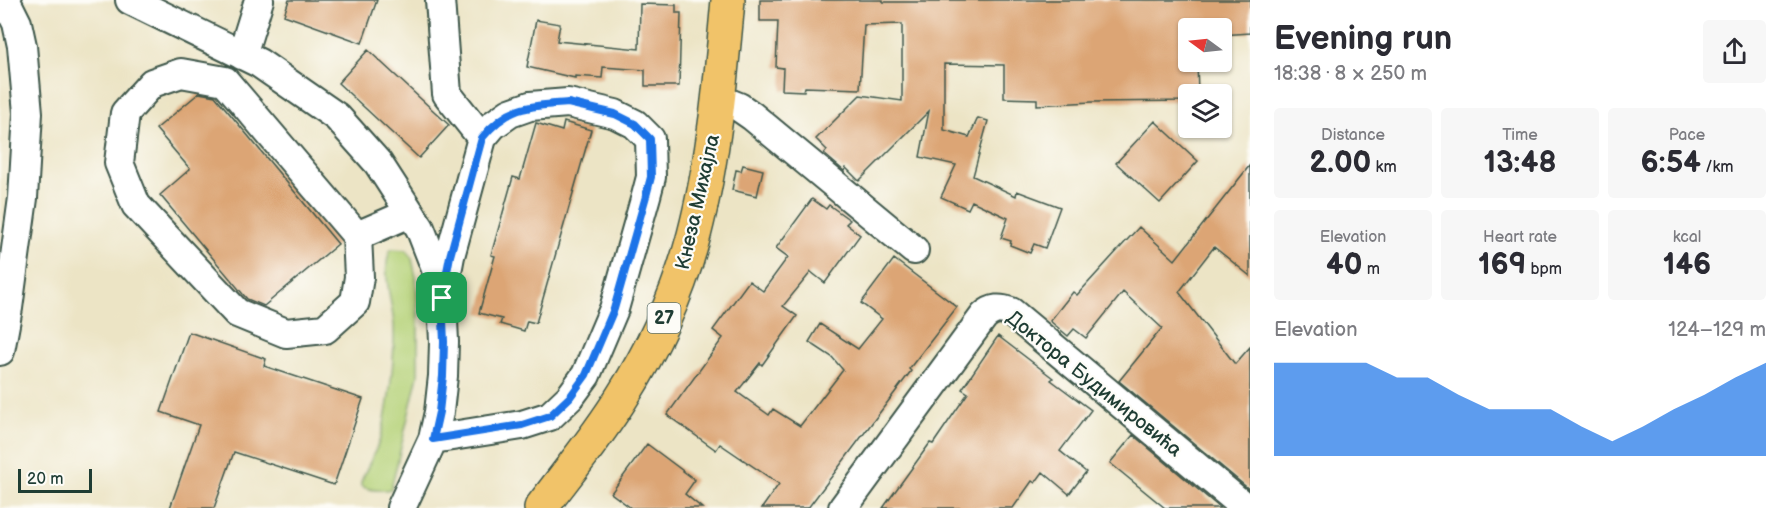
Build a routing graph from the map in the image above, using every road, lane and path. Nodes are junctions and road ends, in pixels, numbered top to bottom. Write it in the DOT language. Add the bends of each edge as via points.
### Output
graph roads {
  1 [pos="1,0"];
  2 [pos="130,0"];
  3 [pos="259,0"];
  4 [pos="440,0"];
  5 [pos="728,0"];
  6 [pos="242,55"];
  7 [pos="719,99"];
  8 [pos="482,138"];
  9 [pos="410,213"];
  10 [pos="357,236"];
  11 [pos="914,250"];
  12 [pos="442,298"];
  13 [pos="0,351"];
  14 [pos="433,439"];
  15 [pos="401,508"];
  16 [pos="541,508"];
  17 [pos="843,508"];
  18 [pos="1246,508"];
  1 -- 13 [label="street" via="8,3 17,22 28,113 23,198"];
  2 -- 6 [label="street"];
  3 -- 6 [label="street"];
  4 -- 8 [label="street" via="447,94"];
  5 -- 7 [label="main road, Кнеза Михајла / 27"];
  6 -- 9 [label="street" via="337,117 378,163"];
  7 -- 11 [label="street" via="752,116"];
  7 -- 16 [label="main road, Кнеза Михајла / 27" via="694,236 669,308 623,397"];
  8 -- 12 [label="street"];
  8 -- 14 [label="street" via="510,113 530,106 568,103 603,111 635,124 650,139 651,177 614,309 586,375 570,397 550,416 522,425"];
  9 -- 10 [label="street"];
  9 -- 12 [label="street" via="432,259"];
  10 -- 10 [label="street" via="359,277 355,302 325,329 286,333 237,313 136,205 119,163 125,113 152,83 181,73 225,81"];
  12 -- 14 [label="street" via="443,376"];
  14 -- 15 [label="street"];
  17 -- 18 [label="street, Доктора Будимировића" via="984,316 1004,309"];
}
